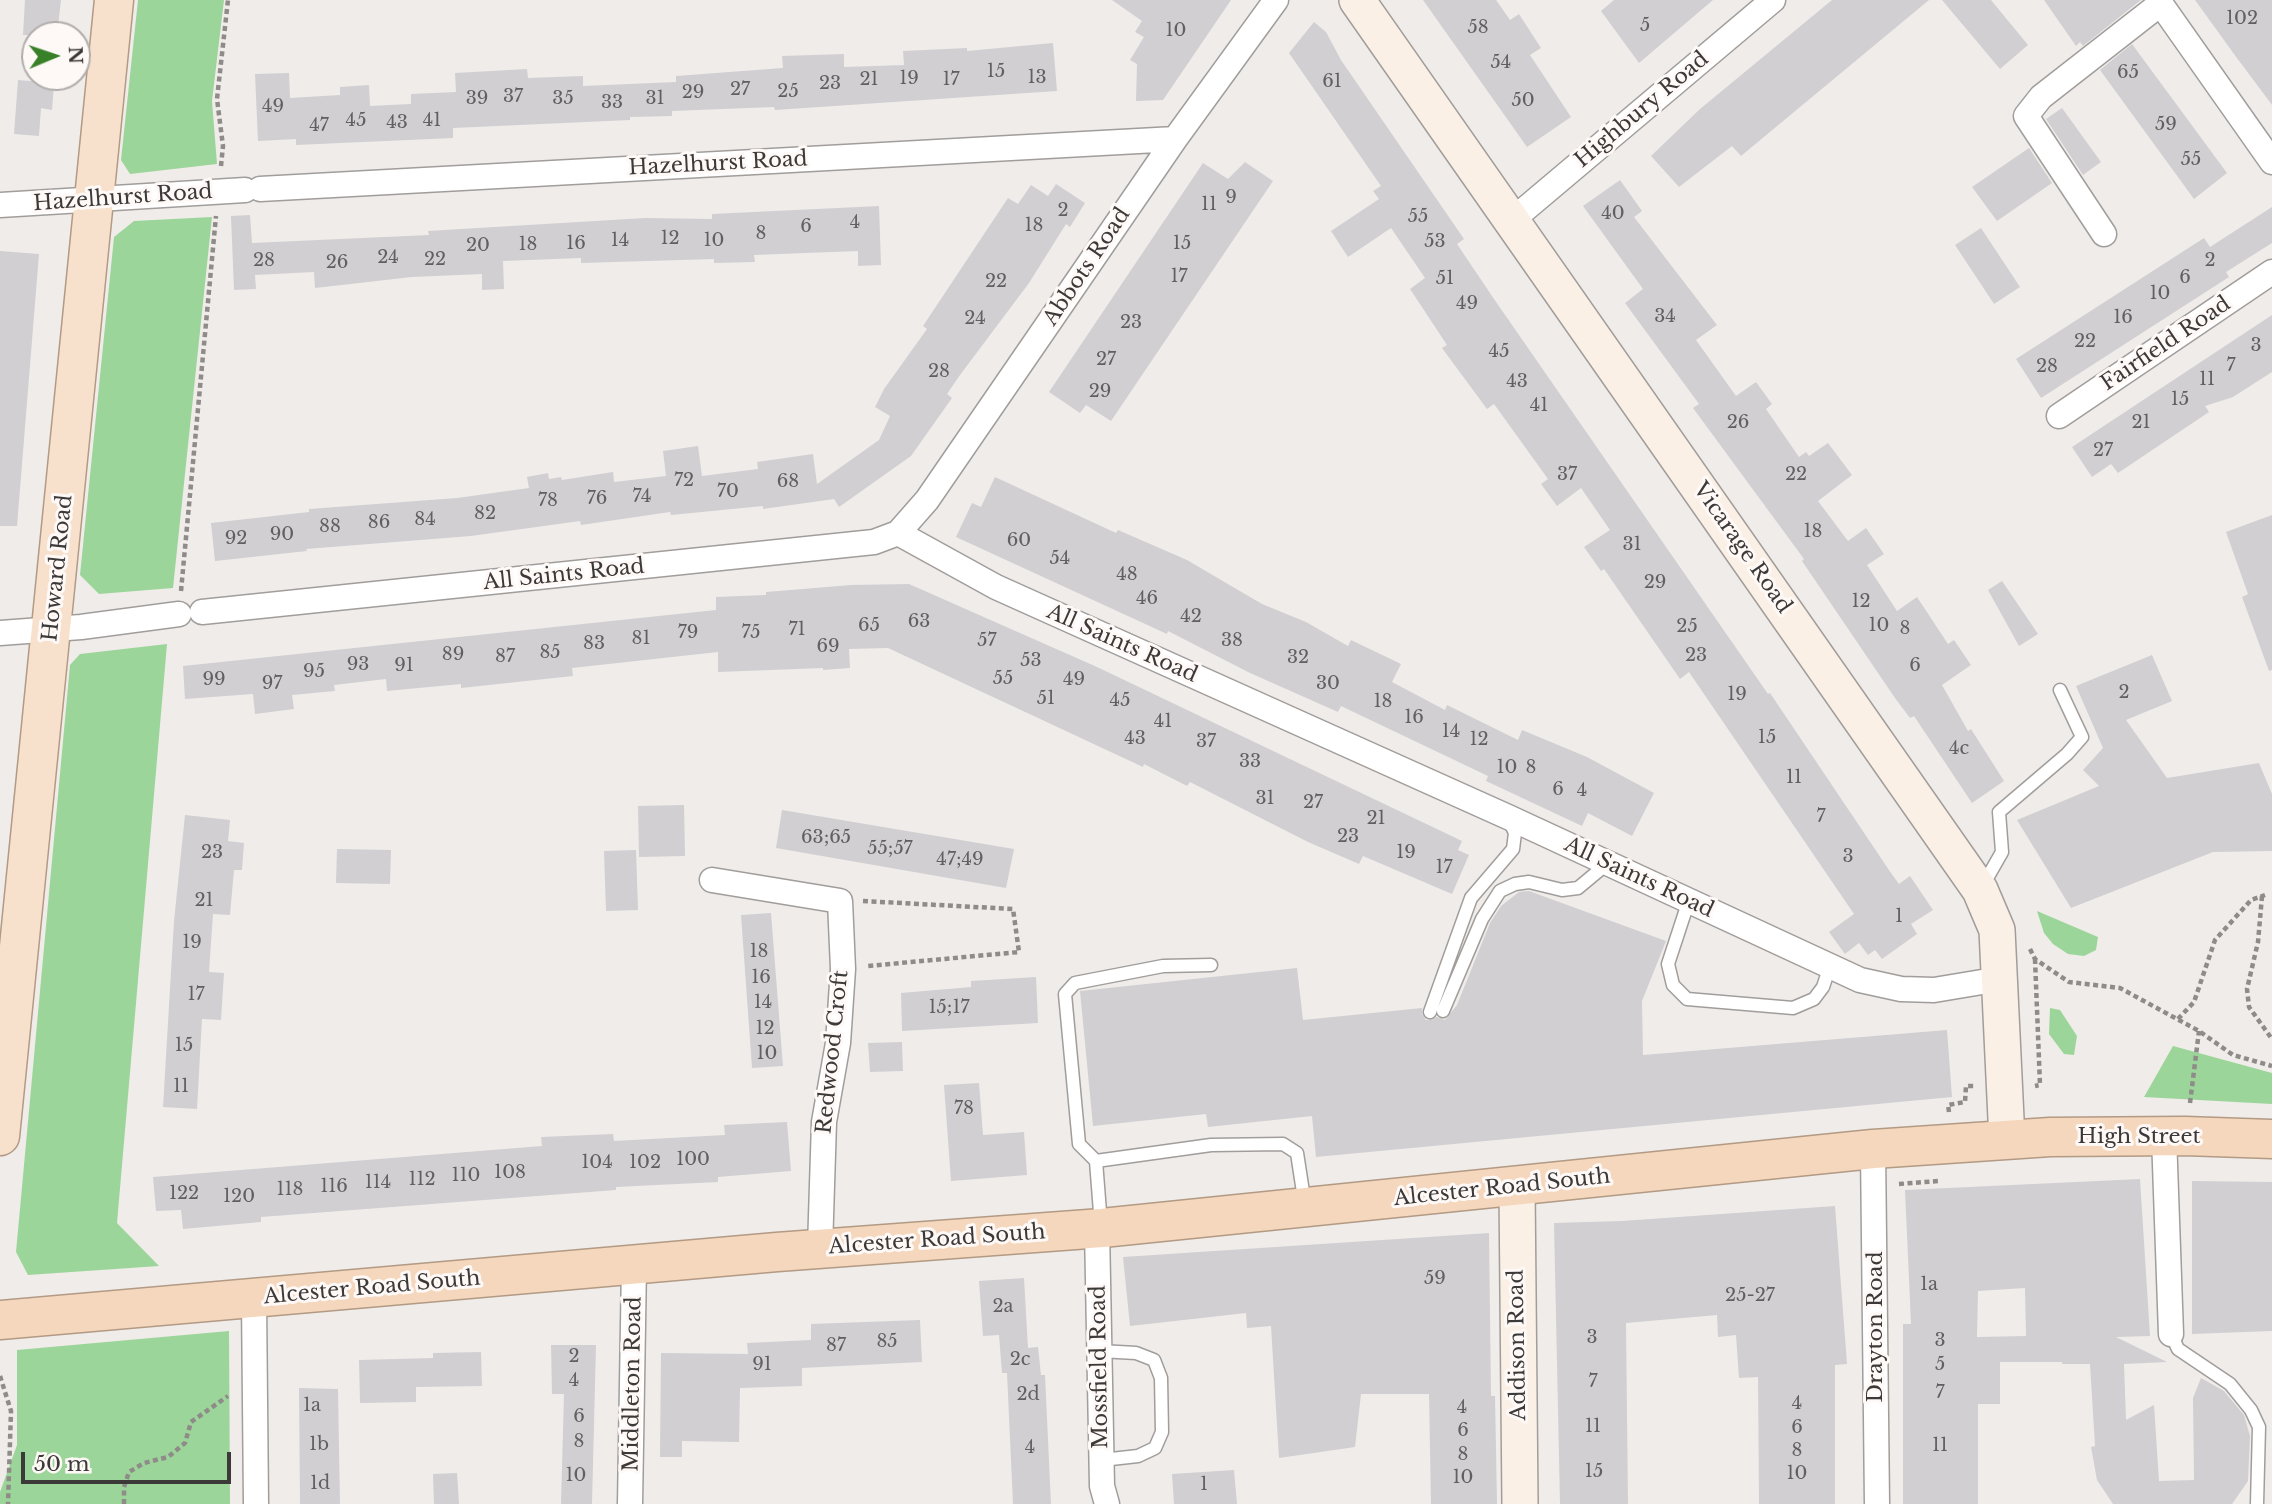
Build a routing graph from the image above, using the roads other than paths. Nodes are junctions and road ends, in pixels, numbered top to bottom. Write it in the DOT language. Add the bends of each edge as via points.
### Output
graph roads {
  1 [pos="114,0"];
  2 [pos="1276,0"];
  3 [pos="1357,0"];
  4 [pos="1773,0"];
  5 [pos="2159,2"];
  6 [pos="1175,139"];
  7 [pos="2272,162"];
  8 [pos="93,200"];
  9 [pos="0,205"];
  10 [pos="1511,221"];
  11 [pos="2104,234"];
  12 [pos="2272,272"];
  13 [pos="2059,416"];
  14 [pos="898,533"];
  15 [pos="52,628"];
  16 [pos="0,633"];
  17 [pos="2060,690"];
  18 [pos="1507,817"];
  19 [pos="1608,863"];
  20 [pos="712,880"];
  21 [pos="1980,890"];
  22 [pos="1689,901"];
  23 [pos="1211,965"];
  24 [pos="1830,966"];
  25 [pos="2000,979"];
  26 [pos="0,1136"];
  27 [pos="2175,1136"];
  28 [pos="2272,1139"];
  29 [pos="2007,1140"];
  30 [pos="1873,1149"];
  31 [pos="1096,1161"];
  32 [pos="1517,1187"];
  33 [pos="1306,1209"];
  34 [pos="1099,1228"];
  35 [pos="820,1248"];
  36 [pos="634,1264"];
  37 [pos="254,1298"];
  38 [pos="0,1320"];
  39 [pos="2171,1334"];
  40 [pos="1100,1350"];
  41 [pos="1102,1460"];
  42 [pos="256,1504"];
  43 [pos="630,1504"];
  44 [pos="1107,1504"];
  45 [pos="1520,1504"];
  46 [pos="1877,1504"];
  47 [pos="2257,1504"];
  1 -- 8 [label="main road, Howard Road"];
  2 -- 6 [label="street, Abbots Road"];
  3 -- 10 [label="main road, Vicarage Road"];
  4 -- 10 [label="street, Highbury Road"];
  5 -- 7 [label="street"];
  5 -- 11 [label="street" via="2041,97 2026,116"];
  6 -- 8 [label="street, Hazelhurst Road"];
  6 -- 14 [label="street, Abbots Road" via="927,500"];
  8 -- 9 [label="street, Hazelhurst Road"];
  8 -- 15 [label="main road, Howard Road"];
  10 -- 21 [label="main road, Vicarage Road"];
  12 -- 13 [label="street, Fairfield Road"];
  14 -- 15 [label="street, All Saints Road" via="874,542"];
  14 -- 18 [label="street, All Saints Road" via="996,587"];
  15 -- 16 [label="street, All Saints Road"];
  15 -- 26 [label="main road, Howard Road"];
  17 -- 21 [label="lane" via="2081,737 1999,813 2002,852"];
  18 -- 19 [label="street, All Saints Road"];
  18 -- 19 [label="lane" via="1515,833 1513,849 1471,898 1437,1011 1500,891 1528,882 1562,890 1578,888"];
  19 -- 22 [label="street, All Saints Road"];
  20 -- 35 [label="street, Redwood Croft" via="840,901 843,969 838,1043 824,1122"];
  21 -- 25 [label="main road, Vicarage Road" via="1997,930"];
  22 -- 24 [label="street, All Saints Road"];
  22 -- 24 [label="lane" via="1668,964 1673,985 1687,999 1793,1007 1814,999"];
  23 -- 31 [label="lane" via="1163,966 1076,983 1065,994 1079,1144"];
  24 -- 25 [label="street, All Saints Road" via="1860,980 1901,989 1934,990"];
  25 -- 29 [label="main road, Vicarage Road"];
  27 -- 28 [label="highway, High Street"];
  27 -- 29 [label="highway, High Street"];
  27 -- 39 [label="street"];
  29 -- 30 [label="highway, High Street"];
  30 -- 32 [label="highway, Alcester Road South"];
  30 -- 46 [label="street, Drayton Road"];
  31 -- 33 [label="lane" via="1211,1145 1283,1144 1297,1153"];
  31 -- 34 [label="lane"];
  32 -- 33 [label="highway, Alcester Road South"];
  32 -- 45 [label="main road, Addison Road"];
  33 -- 34 [label="highway, Alcester Road South"];
  34 -- 35 [label="highway, Alcester Road South"];
  34 -- 40 [label="street, Mossfield Road"];
  35 -- 36 [label="highway, Alcester Road South"];
  36 -- 37 [label="highway, Alcester Road South"];
  36 -- 43 [label="street, Middleton Road"];
  37 -- 38 [label="highway, Alcester Road South"];
  37 -- 42 [label="street"];
  39 -- 47 [label="lane" via="2178,1349 2230,1384 2251,1409 2259,1427"];
  40 -- 41 [label="street, Mossfield Road"];
  40 -- 41 [label="lane" via="1136,1353 1154,1360 1161,1378 1162,1405 1162,1432 1155,1448 1138,1456"];
  41 -- 44 [label="street, Mossfield Road"];
}
